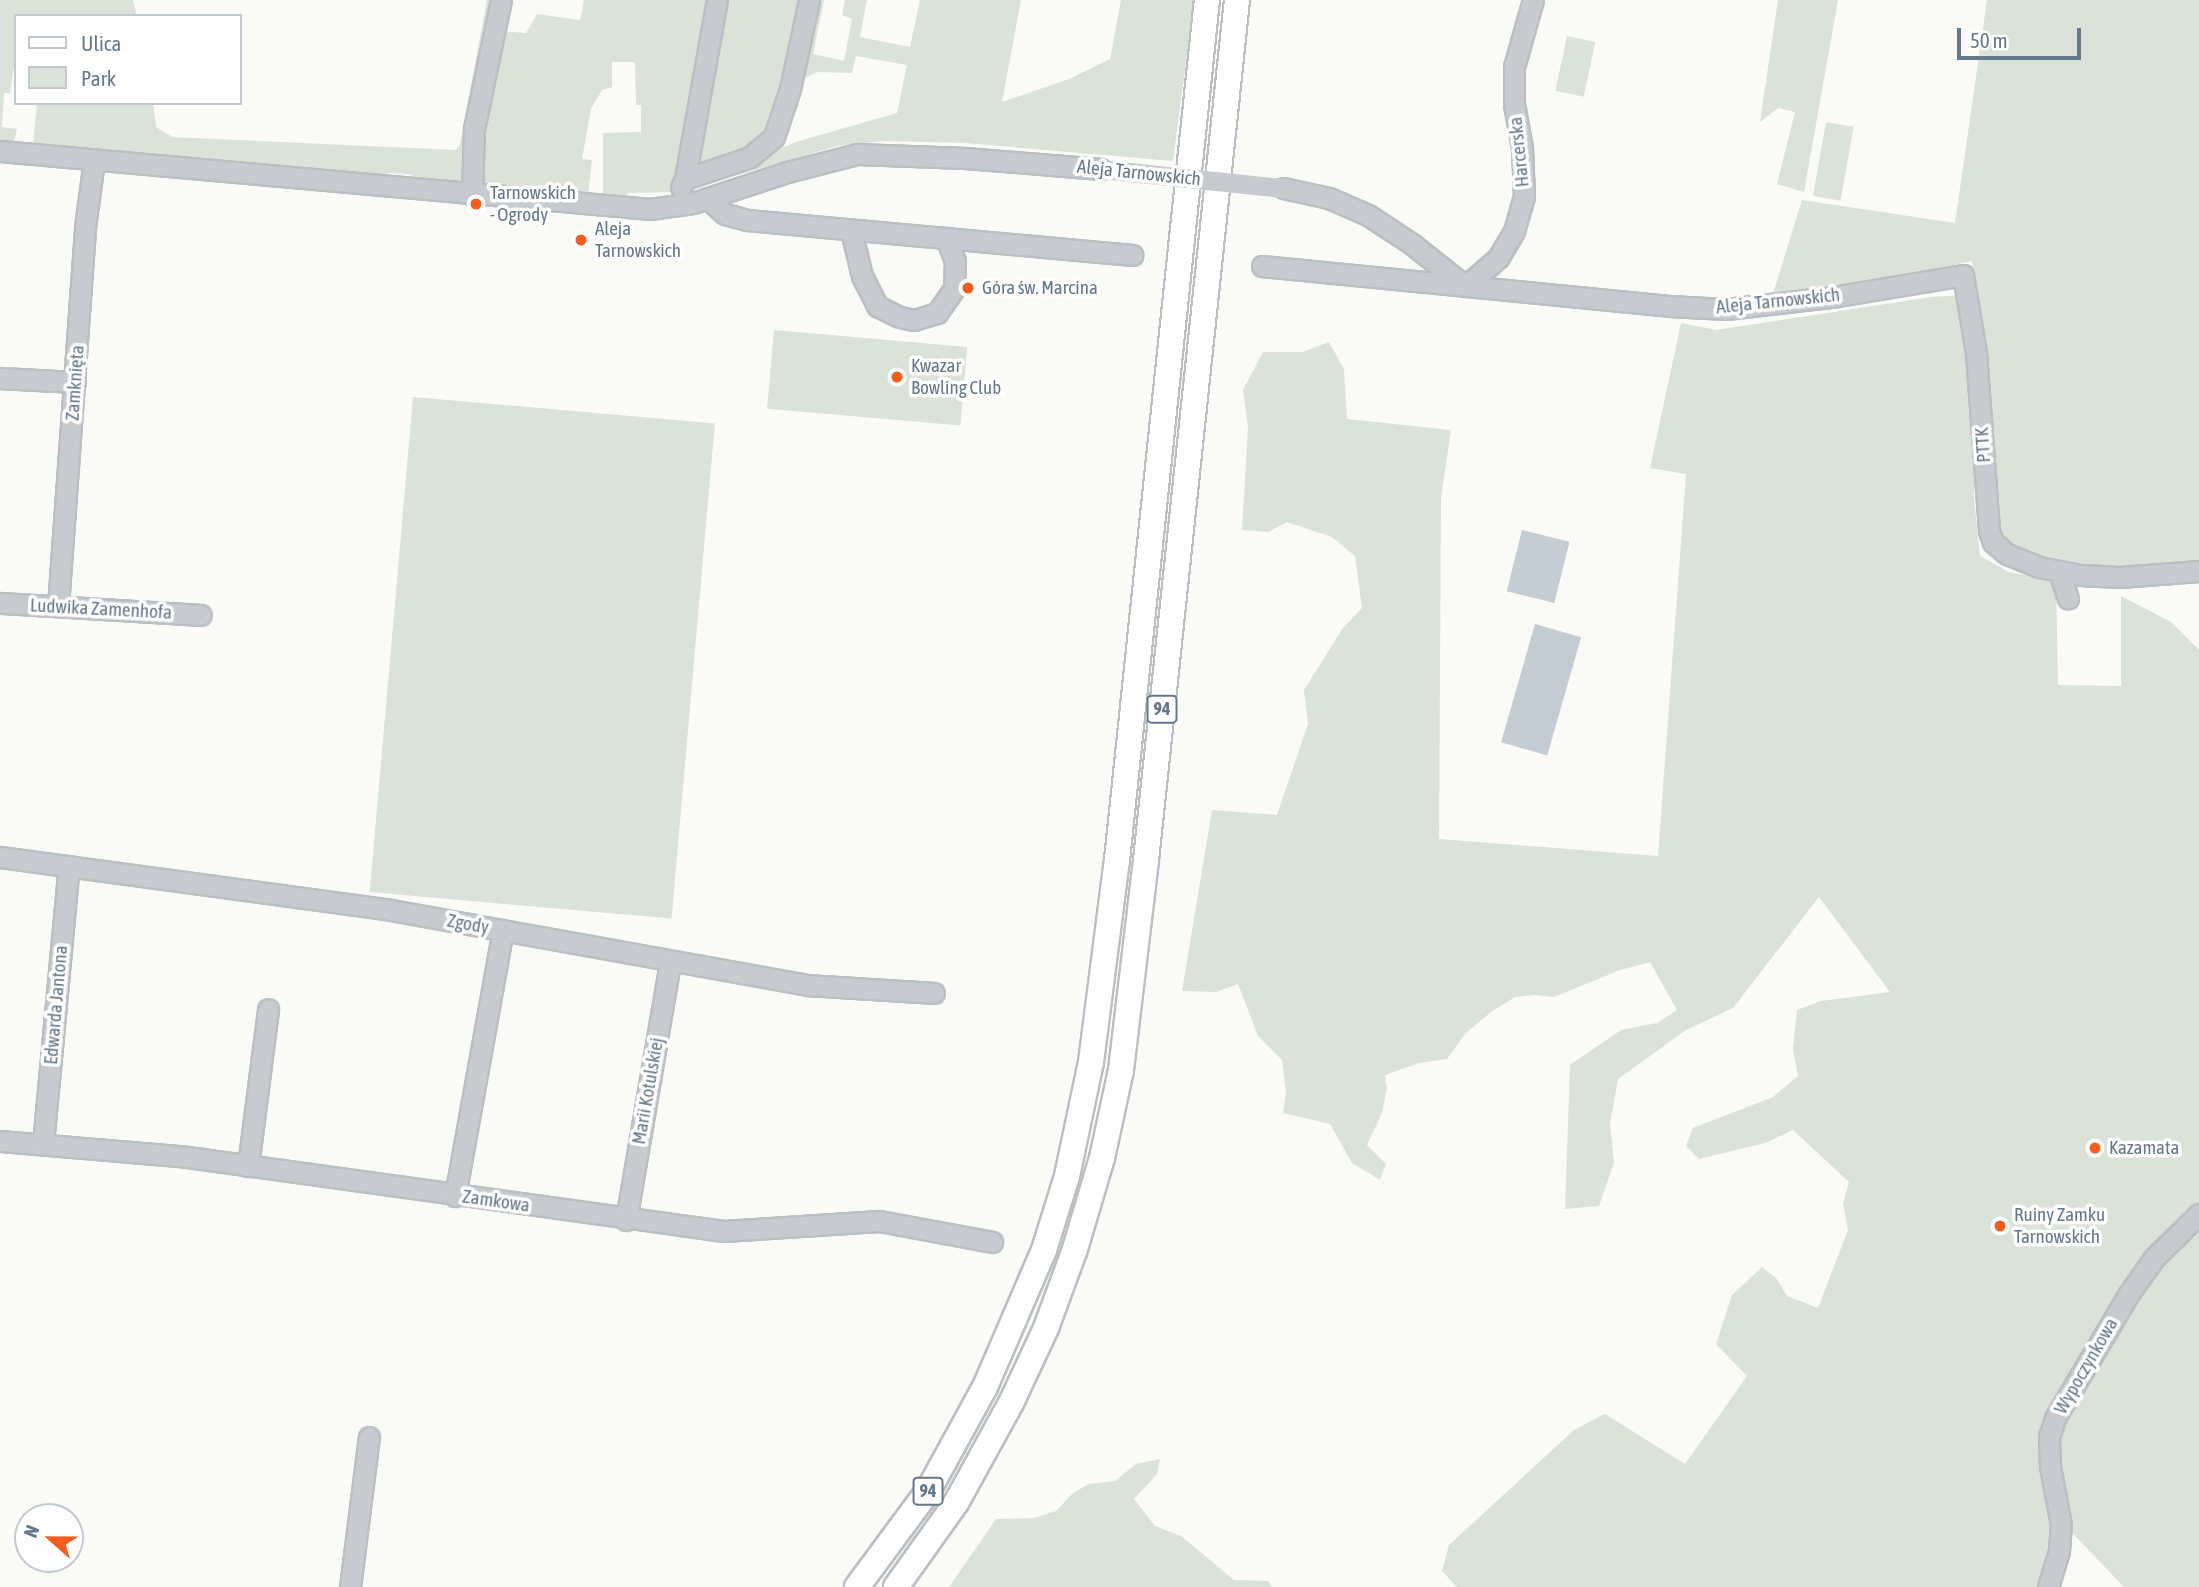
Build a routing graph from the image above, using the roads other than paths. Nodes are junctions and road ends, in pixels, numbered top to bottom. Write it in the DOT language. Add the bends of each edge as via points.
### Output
graph roads {
  1 [pos="501,0"];
  2 [pos="717,0"];
  3 [pos="809,0"];
  4 [pos="1208,0"];
  5 [pos="1237,0"];
  6 [pos="1533,0"];
  7 [pos="0,151"];
  8 [pos="94,160"];
  9 [pos="685,179"];
  10 [pos="472,195"];
  11 [pos="706,198"];
  12 [pos="675,204"];
  13 [pos="851,230"];
  14 [pos="946,238"];
  15 [pos="1132,255"];
  16 [pos="1262,266"];
  17 [pos="1963,275"];
  18 [pos="1466,286"];
  19 [pos="0,378"];
  20 [pos="75,382"];
  21 [pos="2059,571"];
  22 [pos="2199,571"];
  23 [pos="2068,599"];
  24 [pos="0,603"];
  25 [pos="58,606"];
  26 [pos="201,615"];
  27 [pos="0,857"];
  28 [pos="69,866"];
  29 [pos="503,930"];
  30 [pos="670,962"];
  31 [pos="934,993"];
  32 [pos="268,1009"];
  33 [pos="0,1141"];
  34 [pos="43,1144"];
  35 [pos="248,1166"];
  36 [pos="455,1196"];
  37 [pos="2199,1214"];
  38 [pos="626,1220"];
  39 [pos="992,1242"];
  40 [pos="369,1437"];
  41 [pos="350,1587"];
  42 [pos="857,1587"];
  43 [pos="895,1587"];
  44 [pos="2048,1587"];
  1 -- 10 [label="street" via="474,129"];
  2 -- 9 [label="street"];
  3 -- 9 [label="street" via="790,89 774,137 750,157"];
  4 -- 42 [label="main road, 94" via="1117,860 1091,1062 1067,1176 1039,1262 985,1387 928,1491"];
  5 -- 43 [label="main road, 94" via="1121,1070 1102,1158 1050,1317 1012,1401 956,1503"];
  6 -- 18 [label="street, Harcerska" via="1514,67 1524,196 1514,231 1498,258"];
  7 -- 8 [label="street, Aleja Tarnowskich"];
  8 -- 10 [label="street, Aleja Tarnowskich"];
  8 -- 20 [label="street, Zamknięta"];
  9 -- 12 [label="street"];
  10 -- 12 [label="street, Aleja Tarnowskich" via="650,209"];
  11 -- 12 [label="street, Aleja Tarnowskich"];
  11 -- 13 [label="street" via="725,214 747,220"];
  11 -- 18 [label="street, Aleja Tarnowskich, bridge" via="857,154 965,158 1283,188 1329,198 1368,215"];
  13 -- 14 [label="street"];
  13 -- 14 [label="street" via="862,276 877,306 914,320 937,313 954,289 955,261"];
  14 -- 15 [label="street"];
  16 -- 18 [label="street, Aleja Tarnowskich"];
  17 -- 18 [label="street, Aleja Tarnowskich" via="1726,309"];
  17 -- 21 [label="street, PTTK" via="1976,353 1989,531 1993,542 2007,554"];
  19 -- 20 [label="street"];
  20 -- 25 [label="street, Zamknięta"];
  21 -- 22 [label="street, PTTK" via="2119,577"];
  21 -- 23 [label="street"];
  24 -- 25 [label="street, Ludwika Zamenhofa"];
  25 -- 26 [label="street, Ludwika Zamenhofa"];
  27 -- 28 [label="street, Zgody"];
  28 -- 29 [label="street, Zgody" via="285,894"];
  28 -- 34 [label="street, Edwarda Jantona"];
  29 -- 30 [label="street, Zgody" via="648,954"];
  29 -- 36 [label="street"];
  30 -- 31 [label="street, Zgody" via="808,985"];
  30 -- 38 [label="street, Marii Kotulskiej"];
  32 -- 35 [label="street"];
  33 -- 34 [label="street, Zamkowa"];
  34 -- 35 [label="street, Zamkowa"];
  35 -- 36 [label="street, Zamkowa"];
  36 -- 38 [label="street, Zamkowa"];
  37 -- 44 [label="street, Wypoczynkowa" via="2148,1267 2055,1418 2049,1437 2050,1466 2061,1525"];
  38 -- 39 [label="street, Zamkowa" via="724,1231 879,1221"];
  40 -- 41 [label="street"];
}
